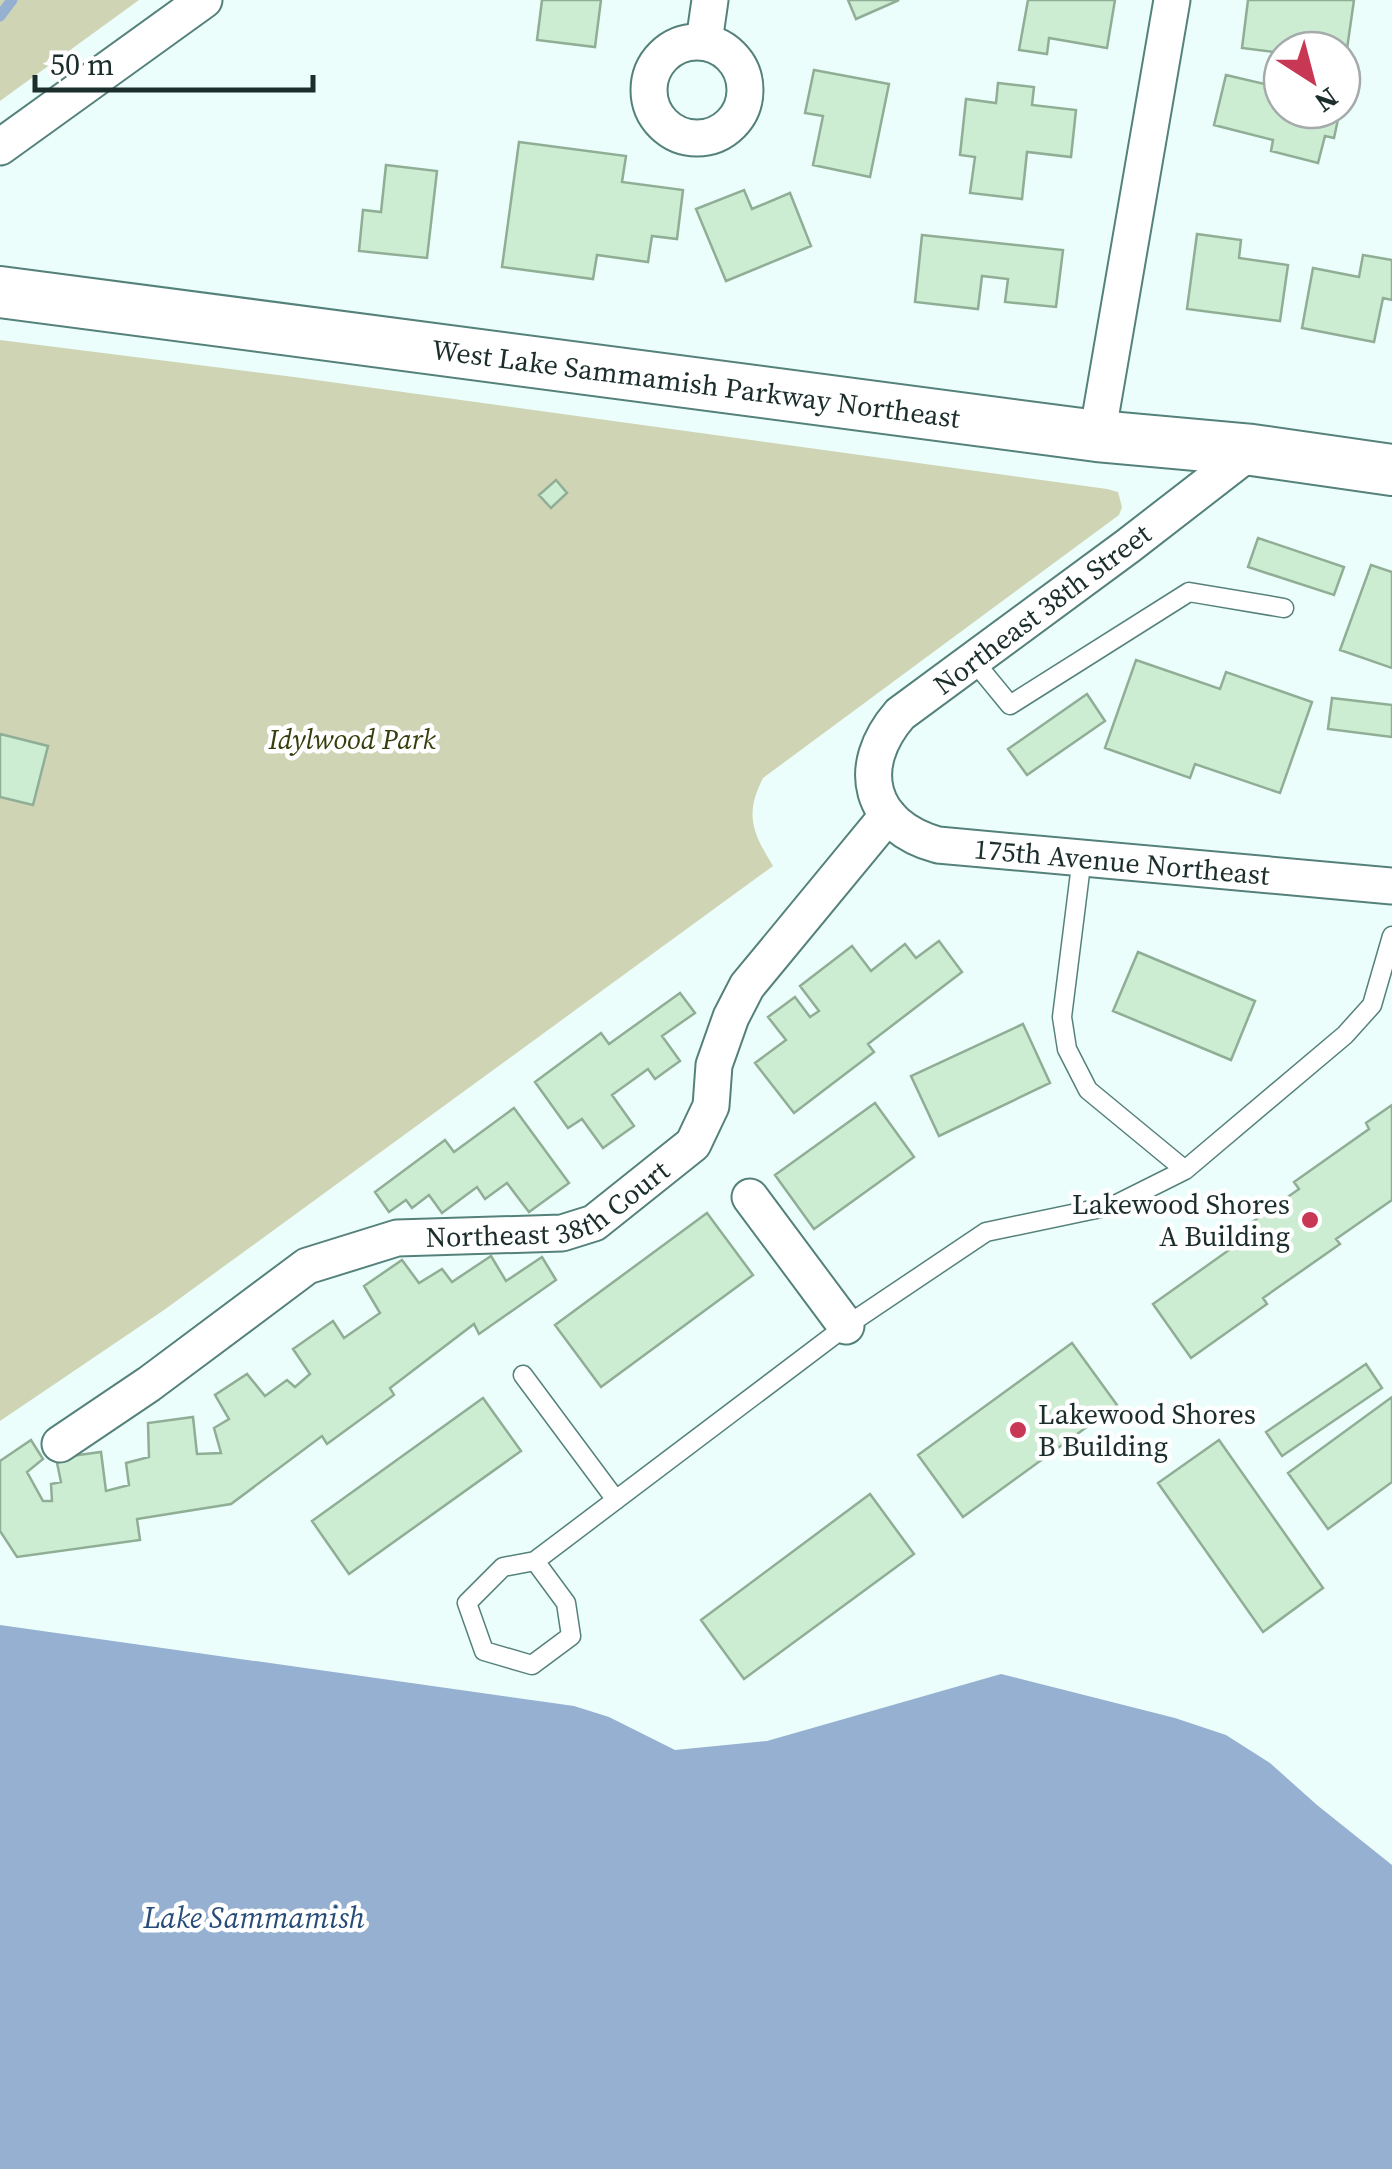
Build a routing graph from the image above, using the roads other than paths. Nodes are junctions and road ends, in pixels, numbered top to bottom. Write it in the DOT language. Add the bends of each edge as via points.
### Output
graph roads {
  1 [pos="204,0"];
  2 [pos="710,0"];
  3 [pos="1172,0"];
  4 [pos="704,42"];
  5 [pos="0,147"];
  6 [pos="0,292"];
  7 [pos="1097,436"];
  8 [pos="1252,450"];
  9 [pos="1392,470"];
  10 [pos="1284,608"];
  11 [pos="973,660"];
  12 [pos="882,804"];
  13 [pos="1082,857"];
  14 [pos="1392,886"];
  15 [pos="1392,936"];
  16 [pos="1186,1170"];
  17 [pos="750,1197"];
  18 [pos="846,1326"];
  19 [pos="523,1375"];
  20 [pos="60,1444"];
  21 [pos="616,1500"];
  22 [pos="535,1562"];
  1 -- 5 [label="street"];
  2 -- 4 [label="street"];
  3 -- 7 [label="street"];
  6 -- 7 [label="main road, West Lake Sammamish Parkway Northeast"];
  7 -- 8 [label="main road, West Lake Sammamish Parkway Northeast"];
  8 -- 9 [label="main road, West Lake Sammamish Parkway Northeast"];
  8 -- 11 [label="street, Northeast 38th Street"];
  10 -- 11 [label="lane" via="1189,592 1010,705"];
  11 -- 12 [label="street, Northeast 38th Street" via="884,732 873,781"];
  12 -- 13 [label="street, 175th Avenue Northeast" via="914,839"];
  12 -- 20 [label="street, Northeast 38th Court" via="747,986 714,1064 711,1106 693,1144 659,1175 594,1223 562,1234 397,1238 308,1266"];
  13 -- 14 [label="street, 175th Avenue Northeast"];
  13 -- 16 [label="lane" via="1062,1018 1067,1049 1088,1090"];
  15 -- 16 [label="lane" via="1372,1005 1346,1035"];
  16 -- 18 [label="lane" via="1115,1205 986,1232"];
  17 -- 18 [label="street"];
  18 -- 21 [label="lane"];
  19 -- 21 [label="lane"];
  21 -- 22 [label="lane"];
  22 -- 22 [label="lane" via="503,1566 468,1602 484,1652 532,1665 571,1636 566,1603"];
}
